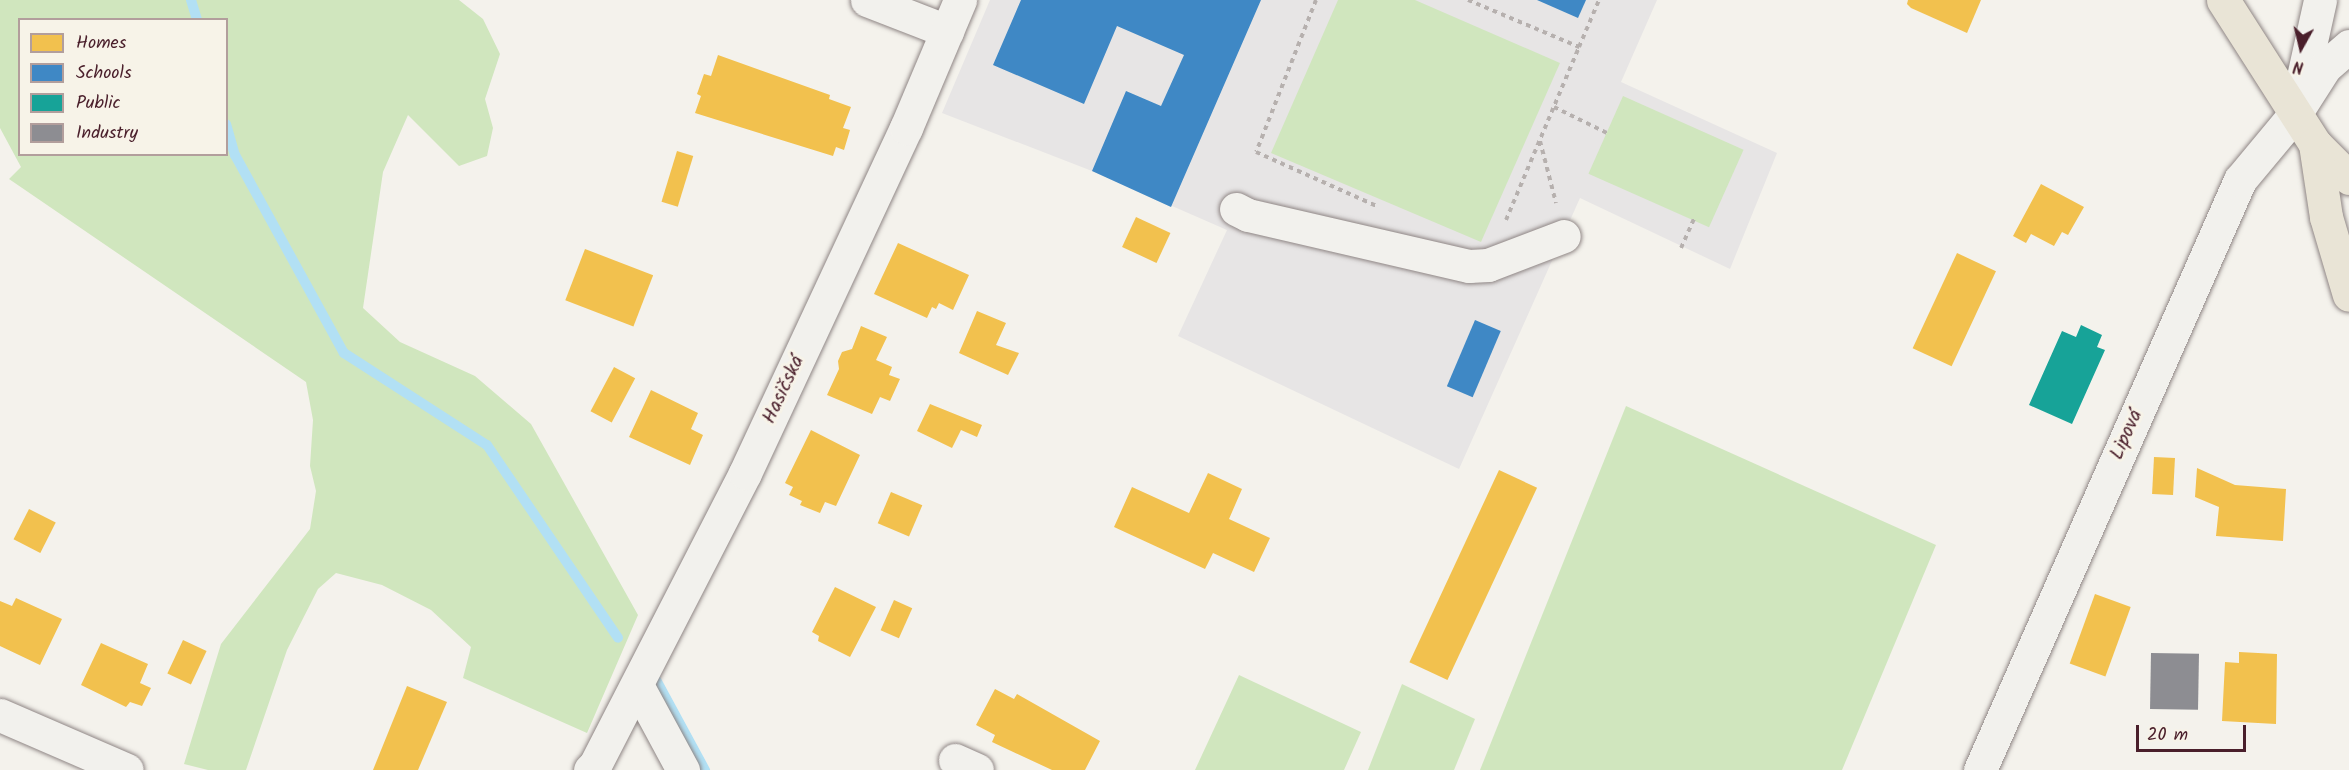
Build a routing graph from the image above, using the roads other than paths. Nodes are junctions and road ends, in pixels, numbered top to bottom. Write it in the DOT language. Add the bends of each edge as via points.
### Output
graph roads {
  1 [pos="867,0"];
  2 [pos="960,0"];
  3 [pos="2223,0"];
  4 [pos="2320,0"];
  5 [pos="947,31"];
  6 [pos="2349,46"];
  7 [pos="2295,114"];
  8 [pos="2315,144"];
  9 [pos="2349,178"];
  10 [pos="1236,209"];
  11 [pos="1564,236"];
  12 [pos="2349,295"];
  13 [pos="637,685"];
  14 [pos="0,715"];
  15 [pos="127,770"];
  16 [pos="590,770"];
  17 [pos="683,770"];
  18 [pos="1980,770"];
  1 -- 5 [label="street"];
  2 -- 5 [label="street, Hasičská"];
  3 -- 7 [label="main road"];
  4 -- 7 [label="street"];
  5 -- 13 [label="street, Hasičská" via="906,128 745,473"];
  6 -- 7 [label="street, Lipová" via="2325,67"];
  7 -- 8 [label="main road"];
  7 -- 18 [label="street, Lipová" via="2240,180"];
  8 -- 9 [label="main road"];
  8 -- 12 [label="main road" via="2326,217"];
  10 -- 11 [label="street" via="1469,266 1488,265"];
  13 -- 16 [label="street, Hasičská"];
  13 -- 17 [label="street"];
  14 -- 15 [label="street"];
}
